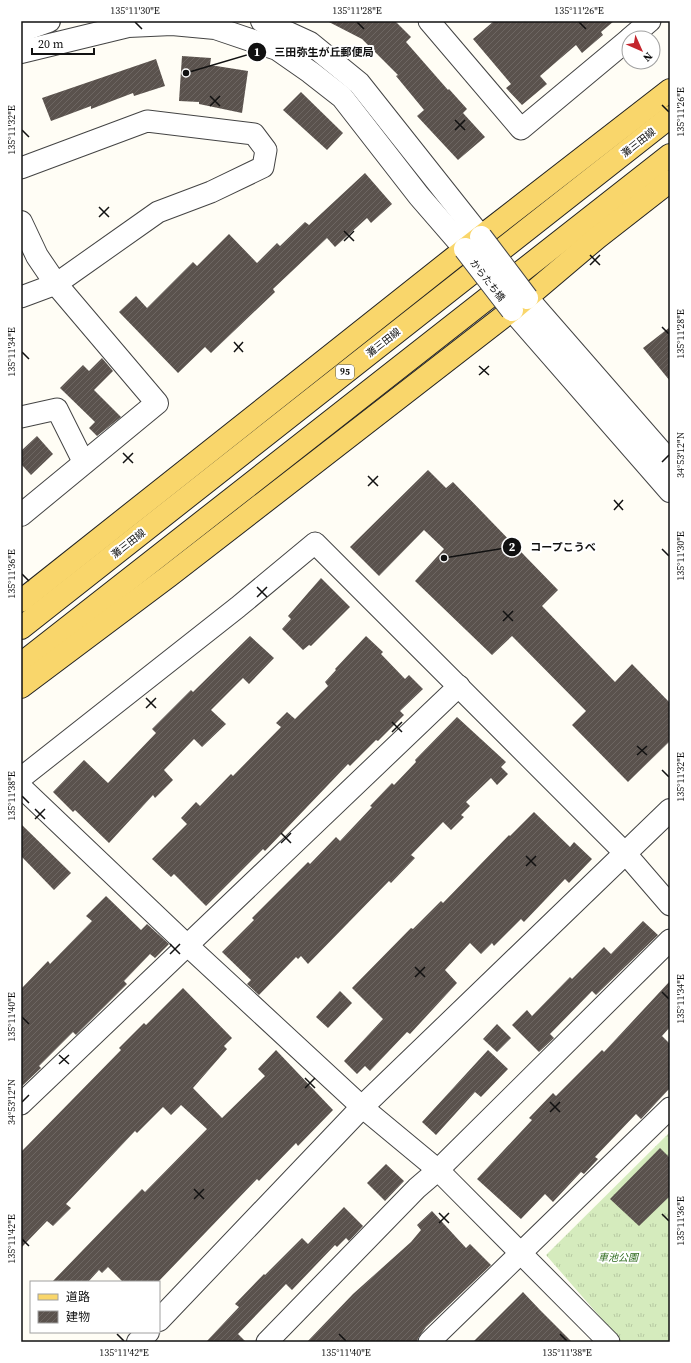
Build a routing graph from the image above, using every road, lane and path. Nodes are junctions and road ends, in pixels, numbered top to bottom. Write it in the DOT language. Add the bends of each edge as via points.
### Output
graph roads {
  1 [pos="49,21"];
  2 [pos="262,21"];
  3 [pos="650,21"];
  4 [pos="434,22"];
  5 [pos="639,30"];
  6 [pos="21,31"];
  7 [pos="621,46"];
  8 [pos="21,52"];
  9 [pos="670,90"];
  10 [pos="670,117"];
  11 [pos="670,155"];
  12 [pos="21,168"];
  13 [pos="670,181"];
  14 [pos="21,222"];
  15 [pos="473,243"];
  16 [pos="56,284"];
  17 [pos="21,297"];
  18 [pos="519,304"];
  19 [pos="21,417"];
  20 [pos="670,462"];
  21 [pos="84,463"];
  22 [pos="670,491"];
  23 [pos="21,515"];
  24 [pos="21,600"];
  25 [pos="21,628"];
  26 [pos="21,664"];
  27 [pos="459,686"];
  28 [pos="21,687"];
  29 [pos="21,778"];
  30 [pos="21,787"];
  31 [pos="670,810"];
  32 [pos="626,854"];
  33 [pos="670,904"];
  34 [pos="670,940"];
  35 [pos="187,945"];
  36 [pos="21,1104"];
  37 [pos="362,1107"];
  38 [pos="670,1108"];
  39 [pos="438,1170"];
  40 [pos="521,1253"];
  41 [pos="160,1319"];
  42 [pos="147,1333"];
  43 [pos="605,1341"];
  44 [pos="138,1342"];
  45 [pos="267,1342"];
  46 [pos="429,1342"];
  1 -- 6 [label="street"];
  2 -- 15 [label="street" via="310,43 359,83"];
  3 -- 5 [label="street"];
  4 -- 7 [label="street" via="521,129"];
  8 -- 15 [label="street" via="128,26 172,24 215,28 277,49 342,97 419,196"];
  9 -- 15 [label="main road, 95"];
  10 -- 25 [label="main road, 灘三田線 / 95"];
  11 -- 26 [label="main road"];
  12 -- 16 [label="street" via="147,120 254,134 266,150 263,167 212,192 158,212"];
  13 -- 18 [label="main road"];
  14 -- 16 [label="street" via="37,256"];
  15 -- 18 [label="street, からたち橋, bridge"];
  15 -- 24 [label="main road, 95"];
  16 -- 17 [label="street"];
  16 -- 21 [label="street" via="157,403"];
  18 -- 20 [label="street"];
  18 -- 22 [label="street"];
  18 -- 28 [label="main road"];
  19 -- 21 [label="street" via="57,410"];
  21 -- 23 [label="street"];
  27 -- 29 [label="street" via="315,543"];
  27 -- 32 [label="street"];
  27 -- 35 [label="street"];
  30 -- 35 [label="street"];
  31 -- 32 [label="street"];
  32 -- 33 [label="street"];
  32 -- 37 [label="street"];
  34 -- 39 [label="street"];
  35 -- 36 [label="street"];
  35 -- 37 [label="street"];
  37 -- 39 [label="street"];
  37 -- 41 [label="street"];
  38 -- 40 [label="street"];
  39 -- 40 [label="street"];
  39 -- 45 [label="street" via="417,1188"];
  40 -- 43 [label="street"];
  40 -- 46 [label="street"];
  42 -- 44 [label="street"];
}
